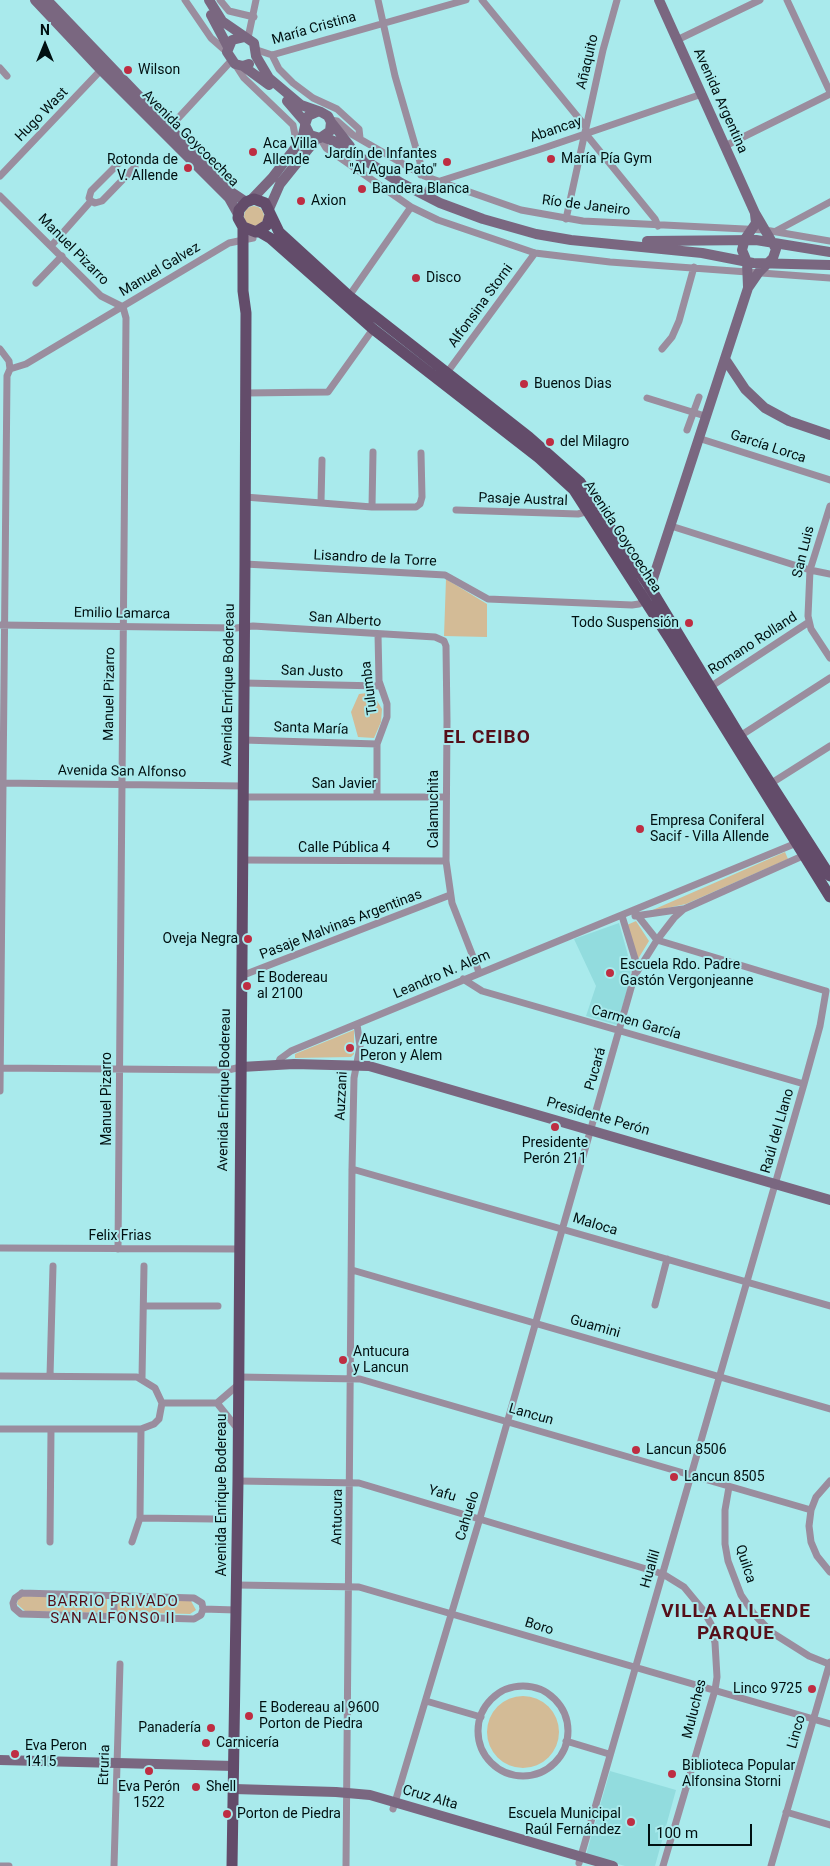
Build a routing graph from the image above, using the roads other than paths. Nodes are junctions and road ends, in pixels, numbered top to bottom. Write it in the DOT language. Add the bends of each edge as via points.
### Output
graph roads {
  1 [pos="35,0"];
  2 [pos="47,0"];
  3 [pos="185,0"];
  4 [pos="203,0"];
  5 [pos="210,0"];
  6 [pos="220,0"];
  7 [pos="256,0"];
  8 [pos="378,0"];
  9 [pos="466,0"];
  10 [pos="482,0"];
  11 [pos="617,0"];
  12 [pos="659,0"];
  13 [pos="760,0"];
  14 [pos="787,0"];
  15 [pos="254,17"];
  16 [pos="383,23"];
  17 [pos="246,37"];
  18 [pos="677,40"];
  19 [pos="257,53"];
  20 [pos="272,55"];
  21 [pos="233,58"];
  22 [pos="0,68"];
  23 [pos="102,70"];
  24 [pos="7,76"];
  25 [pos="830,93"];
  26 [pos="702,94"];
  27 [pos="318,106"];
  28 [pos="331,121"];
  29 [pos="305,124"];
  30 [pos="170,127"];
  31 [pos="585,130"];
  32 [pos="320,137"];
  33 [pos="360,138"];
  34 [pos="297,145"];
  35 [pos="725,146"];
  36 [pos="363,159"];
  37 [pos="421,175"];
  38 [pos="0,176"];
  39 [pos="437,182"];
  40 [pos="0,196"];
  41 [pos="424,196"];
  42 [pos="91,201"];
  43 [pos="248,201"];
  44 [pos="830,202"];
  45 [pos="411,207"];
  46 [pos="755,213"];
  47 [pos="238,214"];
  48 [pos="566,219"];
  49 [pos="257,226"];
  50 [pos="658,226"];
  51 [pos="752,229"];
  52 [pos="764,230"];
  53 [pos="775,236"];
  54 [pos="745,239"];
  55 [pos="571,240"];
  56 [pos="830,241"];
  57 [pos="229,243"];
  58 [pos="51,246"];
  59 [pos="830,252"];
  60 [pos="535,253"];
  61 [pos="62,256"];
  62 [pos="830,264"];
  63 [pos="694,267"];
  64 [pos="755,268"];
  65 [pos="830,278"];
  66 [pos="36,283"];
  67 [pos="349,296"];
  68 [pos="123,307"];
  69 [pos="373,329"];
  70 [pos="0,349"];
  71 [pos="662,350"];
  72 [pos="725,359"];
  73 [pos="10,369"];
  74 [pos="446,374"];
  75 [pos="245,393"];
  76 [pos="699,397"];
  77 [pos="647,398"];
  78 [pos="693,412"];
  79 [pos="705,416"];
  80 [pos="687,430"];
  81 [pos="830,434"];
  82 [pos="698,438"];
  83 [pos="373,452"];
  84 [pos="421,452"];
  85 [pos="322,460"];
  86 [pos="830,480"];
  87 [pos="245,498"];
  88 [pos="321,502"];
  89 [pos="830,506"];
  90 [pos="372,507"];
  91 [pos="456,510"];
  92 [pos="589,511"];
  93 [pos="671,526"];
  94 [pos="245,564"];
  95 [pos="810,570"];
  96 [pos="830,574"];
  97 [pos="651,589"];
  98 [pos="645,600"];
  99 [pos="808,622"];
  100 [pos="2,626"];
  101 [pos="123,627"];
  102 [pos="244,627"];
  103 [pos="378,634"];
  104 [pos="444,640"];
  105 [pos="830,658"];
  106 [pos="830,678"];
  107 [pos="2,681"];
  108 [pos="244,683"];
  109 [pos="380,686"];
  110 [pos="710,687"];
  111 [pos="740,736"];
  112 [pos="244,740"];
  113 [pos="377,744"];
  114 [pos="830,746"];
  115 [pos="1,783"];
  116 [pos="770,784"];
  117 [pos="121,785"];
  118 [pos="243,791"];
  119 [pos="377,796"];
  120 [pos="445,797"];
  121 [pos="796,843"];
  122 [pos="809,853"];
  123 [pos="242,860"];
  124 [pos="792,860"];
  125 [pos="446,861"];
  126 [pos="830,876"];
  127 [pos="450,895"];
  128 [pos="830,897"];
  129 [pos="684,909"];
  130 [pos="636,914"];
  131 [pos="622,916"];
  132 [pos="657,940"];
  133 [pos="479,972"];
  134 [pos="636,974"];
  135 [pos="241,976"];
  136 [pos="463,979"];
  137 [pos="828,989"];
  138 [pos="357,1024"];
  139 [pos="619,1032"];
  140 [pos="278,1064"];
  141 [pos="356,1064"];
  142 [pos="241,1067"];
  143 [pos="0,1068"];
  144 [pos="120,1069"];
  145 [pos="804,1084"];
  146 [pos="0,1091"];
  147 [pos="592,1129"];
  148 [pos="352,1169"];
  149 [pos="775,1184"];
  150 [pos="830,1200"];
  151 [pos="563,1228"];
  152 [pos="0,1248"];
  153 [pos="118,1249"];
  154 [pos="240,1249"];
  155 [pos="667,1260"];
  156 [pos="53,1266"];
  157 [pos="144,1266"];
  158 [pos="352,1270"];
  159 [pos="746,1281"];
  160 [pos="655,1304"];
  161 [pos="144,1306"];
  162 [pos="218,1306"];
  163 [pos="830,1306"];
  164 [pos="536,1323"];
  165 [pos="0,1376"];
  166 [pos="50,1376"];
  167 [pos="719,1376"];
  168 [pos="142,1378"];
  169 [pos="350,1378"];
  170 [pos="238,1381"];
  171 [pos="162,1403"];
  172 [pos="217,1403"];
  173 [pos="830,1410"];
  174 [pos="508,1421"];
  175 [pos="238,1428"];
  176 [pos="52,1429"];
  177 [pos="140,1429"];
  178 [pos="0,1430"];
  179 [pos="691,1476"];
  180 [pos="238,1481"];
  181 [pos="830,1481"];
  182 [pos="351,1483"];
  183 [pos="729,1487"];
  184 [pos="811,1510"];
  185 [pos="140,1518"];
  186 [pos="480,1518"];
  187 [pos="214,1519"];
  188 [pos="50,1542"];
  189 [pos="132,1542"];
  190 [pos="830,1572"];
  191 [pos="663,1574"];
  192 [pos="237,1585"];
  193 [pos="350,1586"];
  194 [pos="114,1595"];
  195 [pos="203,1609"];
  196 [pos="236,1610"];
  197 [pos="451,1613"];
  198 [pos="114,1616"];
  199 [pos="830,1663"];
  200 [pos="120,1664"];
  201 [pos="635,1668"];
  202 [pos="715,1690"];
  203 [pos="426,1701"];
  204 [pos="480,1717"];
  205 [pos="813,1719"];
  206 [pos="830,1724"];
  207 [pos="566,1742"];
  208 [pos="609,1754"];
  209 [pos="0,1760"];
  210 [pos="118,1762"];
  211 [pos="234,1766"];
  212 [pos="234,1793"];
  213 [pos="347,1796"];
  214 [pos="394,1806"];
  215 [pos="786,1812"];
  216 [pos="830,1825"];
  217 [pos="586,1862"];
  218 [pos="0,1866"];
  219 [pos="9,1866"];
  220 [pos="114,1866"];
  221 [pos="232,1866"];
  222 [pos="346,1866"];
  223 [pos="613,1866"];
  224 [pos="663,1866"];
  225 [pos="771,1866"];
  1 -- 23 [label="main road, Avenida Goycoechea"];
  2 -- 30 [label="main road, Avenida Goycoechea"];
  3 -- 21 [label="street" via="211,38"];
  4 -- 21 [label="main road"];
  5 -- 17 [label="main road" via="222,21"];
  6 -- 15 [label="street" via="229,11"];
  7 -- 15 [label="street"];
  8 -- 16 [label="street"];
  9 -- 16 [label="street, María Cristina"];
  10 -- 31 [label="street"];
  11 -- 31 [label="street, Añaquito"];
  12 -- 18 [label="main road, Avenida Argentina"];
  13 -- 18 [label="street"];
  14 -- 25 [label="street"];
  15 -- 17 [label="street"];
  16 -- 20 [label="street, María Cristina"];
  16 -- 37 [label="street"];
  17 -- 19 [label="main road" via="254,43"];
  17 -- 21 [label="main road" via="236,38"];
  18 -- 26 [label="main road, Avenida Argentina"];
  19 -- 20 [label="street, María Cristina"];
  19 -- 21 [label="main road" via="251,63"];
  19 -- 27 [label="main road" via="270,78 301,105"];
  20 -- 27 [label="street" via="279,69"];
  21 -- 29 [label="main road" via="265,81 295,109"];
  21 -- 30 [label="street"];
  21 -- 34 [label="street" via="244,78 293,125"];
  22 -- 24 [label="street"];
  23 -- 38 [label="street, Hugo Wast"];
  23 -- 47 [label="main road, Avenida Goycoechea" via="229,198"];
  25 -- 35 [label="street"];
  26 -- 31 [label="street, Abancay"];
  26 -- 35 [label="main road, Avenida Argentina"];
  27 -- 28 [label="main road"];
  27 -- 29 [label="main road"];
  27 -- 33 [label="street" via="329,104 337,109 359,129"];
  28 -- 32 [label="main road" via="330,131"];
  28 -- 33 [label="street, Río de Janeiro" via="337,121"];
  28 -- 36 [label="main road"];
  29 -- 32 [label="main road" via="307,132"];
  29 -- 34 [label="main road" via="304,134"];
  30 -- 43 [label="main road, Avenida Goycoechea" via="231,192"];
  31 -- 39 [label="street, Abancay"];
  31 -- 48 [label="street, Añaquito"];
  31 -- 50 [label="street"];
  32 -- 36 [label="main road" via="332,140"];
  32 -- 45 [label="street" via="326,148"];
  32 -- 49 [label="main road, Avenida Enrique Bodereau" via="280,184"];
  33 -- 37 [label="street, Río de Janeiro"];
  34 -- 43 [label="main road" via="272,178"];
  35 -- 46 [label="main road, Avenida Argentina"];
  36 -- 41 [label="main road"];
  37 -- 39 [label="street, Río de Janeiro"];
  39 -- 41 [label="street, Abancay"];
  39 -- 48 [label="street, Río de Janeiro" via="505,205"];
  40 -- 58 [label="street, Manuel Pizarro"];
  41 -- 55 [label="main road" via="483,219"];
  42 -- 42 [label="street" via="102,201 135,167 134,163 125,157 91,190"];
  42 -- 58 [label="street"];
  43 -- 47 [label="main road" via="240,207"];
  43 -- 49 [label="main road" via="261,201"];
  44 -- 53 [label="street"];
  45 -- 60 [label="street" via="438,220"];
  45 -- 67 [label="street"];
  46 -- 51 [label="main road" via="756,223"];
  46 -- 52 [label="main road, Avenida Argentina"];
  47 -- 49 [label="main road"];
  48 -- 50 [label="street, Río de Janeiro"];
  49 -- 57 [label="street, Manuel Galvez"];
  49 -- 57 [label="street, Manuel Galvez"];
  49 -- 67 [label="main road, Avenida Goycoechea" via="279,232"];
  49 -- 69 [label="main road, Avenida Goycoechea"];
  49 -- 75 [label="main road, Avenida Enrique Bodereau" via="250,249"];
  50 -- 51 [label="street, Río de Janeiro"];
  51 -- 52 [label="street, Río de Janeiro"];
  51 -- 54 [label="main road"];
  52 -- 53 [label="main road, Avenida Argentina"];
  53 -- 54 [label="main road"];
  53 -- 56 [label="street"];
  53 -- 59 [label="main road"];
  53 -- 64 [label="main road" via="776,253"];
  54 -- 55 [label="main road" via="668,242"];
  54 -- 64 [label="main road" via="742,250"];
  55 -- 64 [label="main road" via="702,253"];
  57 -- 68 [label="street, Manuel Galvez"];
  58 -- 61 [label="street, Manuel Pizarro"];
  60 -- 63 [label="street"];
  60 -- 74 [label="street, Alfonsina Storni"];
  61 -- 66 [label="street"];
  61 -- 68 [label="street, Manuel Pizarro" via="101,296"];
  62 -- 64 [label="main road"];
  63 -- 64 [label="street"];
  63 -- 71 [label="street" via="679,321"];
  64 -- 65 [label="street"];
  64 -- 72 [label="main road"];
  67 -- 74 [label="main road, Avenida Goycoechea"];
  68 -- 73 [label="street, Manuel Galvez" via="26,364"];
  68 -- 101 [label="street, Manuel Pizarro" via="126,318"];
  69 -- 75 [label="street" via="328,392"];
  69 -- 92 [label="main road, Avenida Goycoechea" via="555,470"];
  70 -- 73 [label="street" via="9,361"];
  72 -- 79 [label="main road"];
  72 -- 81 [label="main road" via="745,389 765,408 789,421"];
  73 -- 100 [label="street" via="6,382"];
  74 -- 97 [label="main road, Avenida Goycoechea" via="570,471 588,492"];
  75 -- 87 [label="main road, Avenida Enrique Bodereau"];
  76 -- 78 [label="street"];
  77 -- 78 [label="street"];
  78 -- 79 [label="street"];
  78 -- 80 [label="street"];
  79 -- 82 [label="main road"];
  82 -- 86 [label="street, García Lorca"];
  82 -- 93 [label="main road"];
  83 -- 90 [label="street"];
  84 -- 90 [label="street" via="420,504 416,507"];
  85 -- 88 [label="street"];
  87 -- 88 [label="street"];
  87 -- 94 [label="main road, Avenida Enrique Bodereau"];
  88 -- 90 [label="street"];
  89 -- 95 [label="street, San Luis"];
  91 -- 92 [label="street, Pasaje Austral" via="578,514"];
  92 -- 98 [label="main road, Avenida Goycoechea"];
  93 -- 95 [label="street"];
  93 -- 97 [label="main road"];
  94 -- 98 [label="street, Lisandro de la Torre" via="445,575 488,599 632,604"];
  94 -- 102 [label="main road, Avenida Enrique Bodereau"];
  95 -- 96 [label="street"];
  95 -- 99 [label="street, San Luis"];
  97 -- 98 [label="main road"];
  97 -- 110 [label="main road, Avenida Goycoechea"];
  98 -- 121 [label="main road, Avenida Goycoechea"];
  99 -- 105 [label="street"];
  99 -- 110 [label="street, Romano Rolland"];
  100 -- 101 [label="street, Emilio Lamarca"];
  100 -- 107 [label="street"];
  101 -- 102 [label="street, Emilio Lamarca"];
  101 -- 117 [label="street, Manuel Pizarro"];
  102 -- 103 [label="street, San Alberto"];
  102 -- 108 [label="main road, Avenida Enrique Bodereau"];
  103 -- 104 [label="street, San Alberto"];
  103 -- 109 [label="street, Tulumba"];
  104 -- 120 [label="street, Calamuchita"];
  106 -- 111 [label="street"];
  107 -- 115 [label="street"];
  108 -- 109 [label="street, San Justo"];
  108 -- 112 [label="main road, Avenida Enrique Bodereau"];
  109 -- 113 [label="street, Tulumba" via="387,704 387,717"];
  110 -- 111 [label="main road, Avenida Goycoechea"];
  111 -- 116 [label="main road, Avenida Goycoechea"];
  112 -- 113 [label="street, Santa María"];
  112 -- 118 [label="main road, Avenida Enrique Bodereau"];
  113 -- 119 [label="street, Tulumba"];
  114 -- 116 [label="street"];
  115 -- 117 [label="street, Avenida San Alfonso"];
  115 -- 143 [label="street"];
  116 -- 121 [label="main road, Avenida Goycoechea"];
  117 -- 118 [label="street, Avenida San Alfonso"];
  117 -- 144 [label="street, Manuel Pizarro"];
  118 -- 119 [label="street, San Javier"];
  118 -- 123 [label="main road, Avenida Enrique Bodereau"];
  119 -- 120 [label="street, San Javier"];
  120 -- 125 [label="street, Calamuchita"];
  121 -- 122 [label="main road, Avenida Goycoechea"];
  121 -- 124 [label="street"];
  121 -- 130 [label="street, Leandro N. Alem"];
  122 -- 124 [label="street, Leandro N. Alem"];
  122 -- 126 [label="main road, Avenida Goycoechea"];
  122 -- 128 [label="main road, Avenida Goycoechea"];
  123 -- 125 [label="street, Calle Pública 4"];
  123 -- 135 [label="main road, Avenida Enrique Bodereau"];
  124 -- 129 [label="street, Leandro N. Alem"];
  125 -- 127 [label="street, Calamuchita"];
  127 -- 133 [label="street, Calamuchita"];
  127 -- 135 [label="street, Pasaje Malvinas Argentinas"];
  129 -- 130 [label="street, Leandro N. Alem"];
  129 -- 132 [label="street, Leandro N. Alem"];
  130 -- 131 [label="street, Leandro N. Alem"];
  130 -- 132 [label="street"];
  131 -- 133 [label="street, Leandro N. Alem"];
  131 -- 134 [label="street, Pucará" via="636,962"];
  132 -- 134 [label="street, Leandro N. Alem"];
  132 -- 137 [label="street"];
  133 -- 136 [label="street, Leandro N. Alem"];
  134 -- 139 [label="street, Pucará"];
  135 -- 142 [label="main road, Avenida Enrique Bodereau"];
  136 -- 138 [label="street, Leandro N. Alem"];
  136 -- 139 [label="street, Carmen García" via="482,991"];
  137 -- 145 [label="street, Raúl del Llano"];
  138 -- 140 [label="street, Leandro N. Alem" via="291,1051"];
  138 -- 141 [label="street, Auzzani" via="360,1047"];
  139 -- 145 [label="street, Carmen García"];
  139 -- 147 [label="street, Pucará"];
  140 -- 141 [label="main road, Presidente Perón"];
  140 -- 142 [label="main road, Presidente Perón"];
  141 -- 147 [label="main road, Presidente Perón"];
  141 -- 148 [label="street, Auzzani"];
  142 -- 144 [label="street" via="228,1070"];
  142 -- 154 [label="main road, Avenida Enrique Bodereau"];
  143 -- 144 [label="street"];
  143 -- 146 [label="street"];
  144 -- 153 [label="street, Manuel Pizarro"];
  145 -- 149 [label="street, Raúl del Llano"];
  147 -- 149 [label="main road, Presidente Perón"];
  147 -- 151 [label="street, Pucará"];
  148 -- 151 [label="street, Maloca"];
  148 -- 158 [label="street, Antucura"];
  149 -- 150 [label="main road, Presidente Perón"];
  149 -- 159 [label="street, Raúl del Llano"];
  151 -- 155 [label="street, Maloca"];
  151 -- 164 [label="street, Cahuelo"];
  152 -- 153 [label="street, Felix Frias"];
  153 -- 154 [label="street, Felix Frias"];
  154 -- 170 [label="main road, Avenida Enrique Bodereau"];
  155 -- 159 [label="street, Maloca"];
  155 -- 160 [label="street"];
  156 -- 166 [label="street"];
  157 -- 161 [label="street"];
  158 -- 164 [label="street, Guamini"];
  158 -- 169 [label="street, Antucura"];
  159 -- 163 [label="street, Maloca"];
  159 -- 167 [label="street, Huallil"];
  161 -- 162 [label="street"];
  161 -- 168 [label="street"];
  164 -- 167 [label="street, Guamini"];
  164 -- 174 [label="street, Cahuelo"];
  165 -- 166 [label="street"];
  166 -- 168 [label="street"];
  167 -- 173 [label="street, Guamini"];
  167 -- 179 [label="street, Huallil"];
  168 -- 171 [label="street" via="155,1388"];
  169 -- 170 [label="street, Lancun"];
  169 -- 174 [label="street, Lancun"];
  169 -- 182 [label="street, Antucura"];
  170 -- 172 [label="street"];
  170 -- 175 [label="main road, Avenida Enrique Bodereau"];
  171 -- 172 [label="street"];
  171 -- 177 [label="street" via="159,1419"];
  172 -- 175 [label="street"];
  174 -- 179 [label="street, Lancun"];
  174 -- 186 [label="street, Cahuelo"];
  175 -- 180 [label="main road, Avenida Enrique Bodereau"];
  176 -- 177 [label="street"];
  176 -- 178 [label="street"];
  176 -- 188 [label="street"];
  177 -- 185 [label="street"];
  179 -- 183 [label="street, Lancun"];
  179 -- 191 [label="street, Huallil"];
  180 -- 182 [label="street, Yafu"];
  180 -- 192 [label="main road, Avenida Enrique Bodereau"];
  181 -- 184 [label="street" via="816,1497"];
  182 -- 186 [label="street, Yafu"];
  182 -- 193 [label="street, Antucura"];
  183 -- 184 [label="street, Lancun"];
  183 -- 199 [label="street, Quilca" via="724,1510 725,1544 741,1595 771,1632 800,1652"];
  184 -- 190 [label="street" via="811,1542"];
  185 -- 187 [label="street"];
  185 -- 189 [label="street"];
  186 -- 191 [label="street, Yafu"];
  186 -- 197 [label="street, Cahuelo"];
  191 -- 201 [label="street, Huallil"];
  191 -- 202 [label="street, Muluches" via="688,1591 711,1624 717,1661"];
  192 -- 193 [label="street, Boro"];
  192 -- 196 [label="main road, Avenida Enrique Bodereau"];
  193 -- 197 [label="street, Boro"];
  193 -- 213 [label="street, Antucura"];
  194 -- 195 [label="street" via="194,1598 202,1603"];
  194 -- 198 [label="street"];
  194 -- 198 [label="street" via="22,1592 13,1603 21,1614"];
  195 -- 196 [label="street"];
  195 -- 198 [label="street" via="201,1615 194,1619"];
  196 -- 211 [label="main road, Avenida Enrique Bodereau"];
  197 -- 201 [label="street, Boro"];
  197 -- 203 [label="street, Cahuelo"];
  199 -- 205 [label="street, Linco"];
  200 -- 210 [label="street, Etruria"];
  201 -- 202 [label="street, Boro"];
  201 -- 208 [label="street, Huallil"];
  202 -- 205 [label="street, Boro"];
  202 -- 224 [label="street, Muluches"];
  203 -- 204 [label="street"];
  203 -- 214 [label="street, Cahuelo"];
  204 -- 207 [label="street" via="488,1703 499,1694 519,1687 533,1688 546,1693 561,1708 566,1721"];
  204 -- 207 [label="street" via="478,1737 483,1752 499,1769 513,1775 543,1771 560,1756"];
  205 -- 206 [label="street, Boro"];
  205 -- 215 [label="street, Linco"];
  207 -- 208 [label="street"];
  208 -- 217 [label="street, Huallil"];
  209 -- 210 [label="main road"];
  210 -- 211 [label="main road"];
  210 -- 220 [label="street, Etruria"];
  211 -- 212 [label="main road, Avenida Enrique Bodereau"];
  212 -- 213 [label="main road, Cruz Alta"];
  212 -- 221 [label="main road, Avenida Enrique Bodereau"];
  213 -- 214 [label="main road, Cruz Alta"];
  213 -- 222 [label="street, Antucura"];
  214 -- 217 [label="main road, Cruz Alta"];
  215 -- 216 [label="street"];
  215 -- 225 [label="street, Linco"];
  217 -- 223 [label="main road, Cruz Alta"];
  218 -- 219 [label="street"];
}
